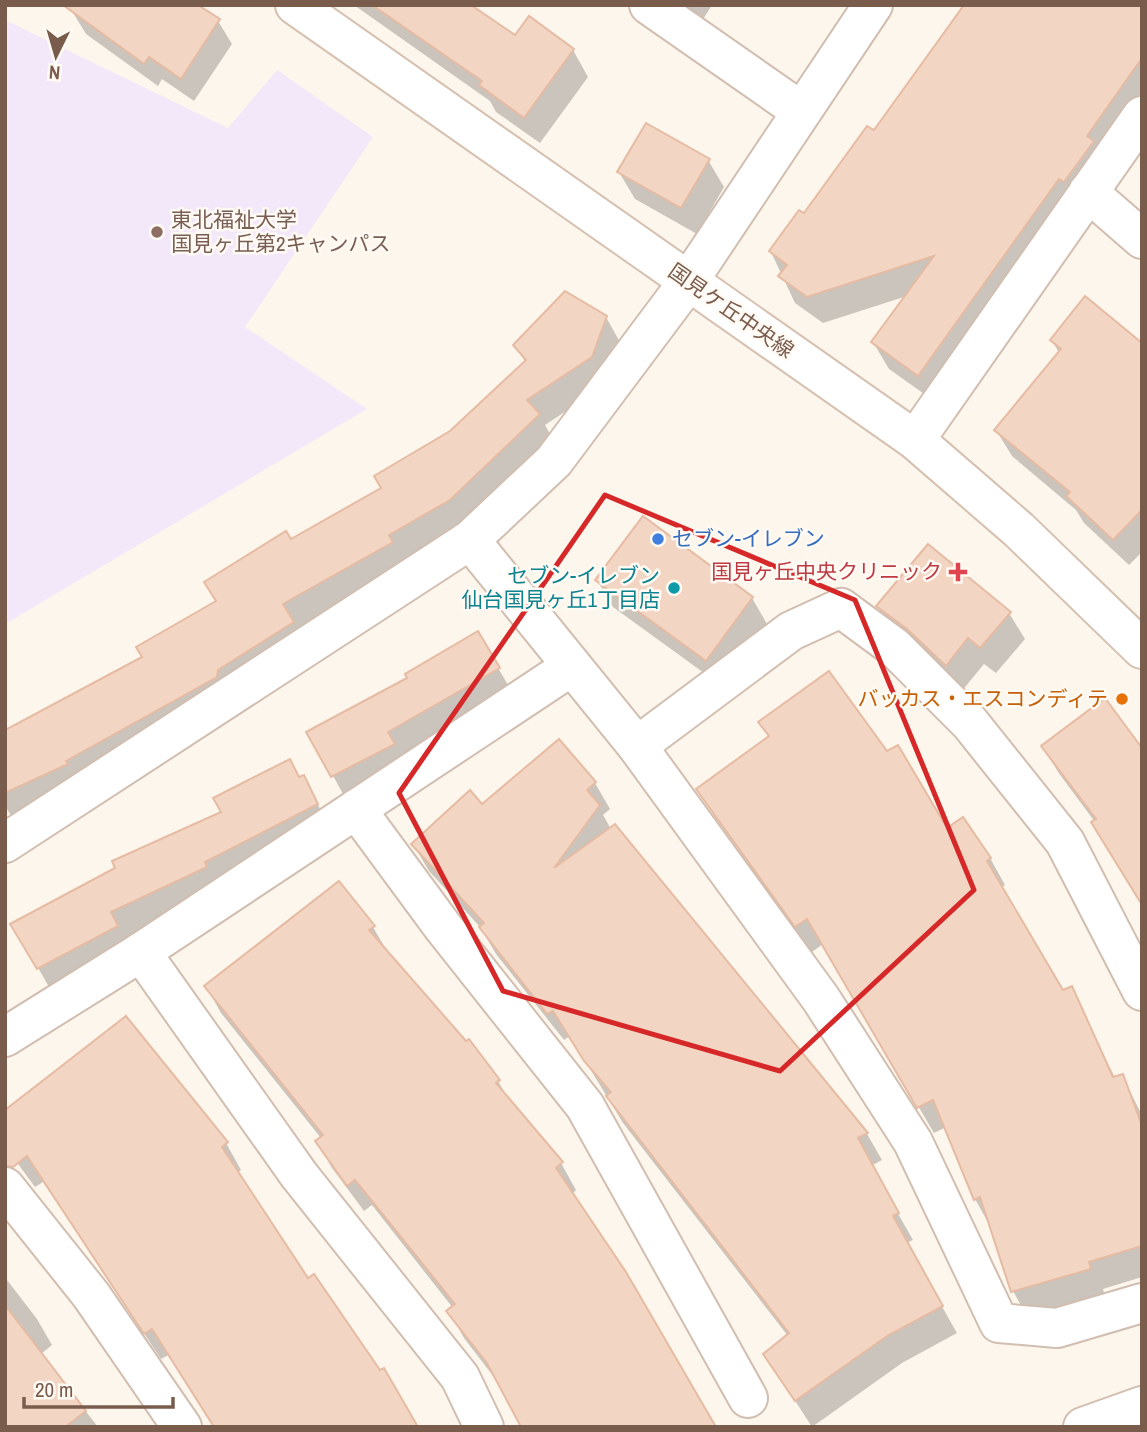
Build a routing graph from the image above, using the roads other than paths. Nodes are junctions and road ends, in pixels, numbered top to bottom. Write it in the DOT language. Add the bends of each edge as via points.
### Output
graph roads {
  1 [pos="295,5"];
  2 [pos="649,5"];
  3 [pos="873,5"];
  4 [pos="801,111"];
  5 [pos="1142,116"];
  6 [pos="1088,192"];
  7 [pos="1142,239"];
  8 [pos="688,282"];
  9 [pos="915,440"];
  10 [pos="470,540"];
  11 [pos="1142,649"];
  12 [pos="572,666"];
  13 [pos="638,746"];
  14 [pos="356,808"];
  15 [pos="5,844"];
  16 [pos="142,951"];
  17 [pos="1142,991"];
  18 [pos="10,1024"];
  19 [pos="5,1187"];
  20 [pos="1142,1303"];
  21 [pos="748,1398"];
  22 [pos="1142,1406"];
  23 [pos="181,1427"];
  24 [pos="484,1427"];
  25 [pos="1083,1427"];
  1 -- 8 [label="street, 国見ケ丘中央線"];
  2 -- 4 [label="street"];
  3 -- 4 [label="street"];
  4 -- 8 [label="street"];
  5 -- 6 [label="street"];
  6 -- 7 [label="street"];
  6 -- 9 [label="street"];
  8 -- 9 [label="street, 国見ケ丘中央線"];
  8 -- 10 [label="street" via="554,461"];
  9 -- 11 [label="street, 国見ケ丘中央線" via="1018,530"];
  10 -- 12 [label="street"];
  10 -- 15 [label="street"];
  12 -- 13 [label="street"];
  12 -- 14 [label="street"];
  13 -- 17 [label="street" via="790,631 841,608 894,647 971,723 1065,842"];
  13 -- 20 [label="street" via="821,999 913,1142 999,1323 1057,1328"];
  14 -- 16 [label="street"];
  14 -- 21 [label="street" via="584,1106"];
  16 -- 18 [label="street"];
  16 -- 24 [label="street" via="299,1175 460,1377"];
  19 -- 23 [label="street" via="91,1295"];
  22 -- 25 [label="street"];
}
